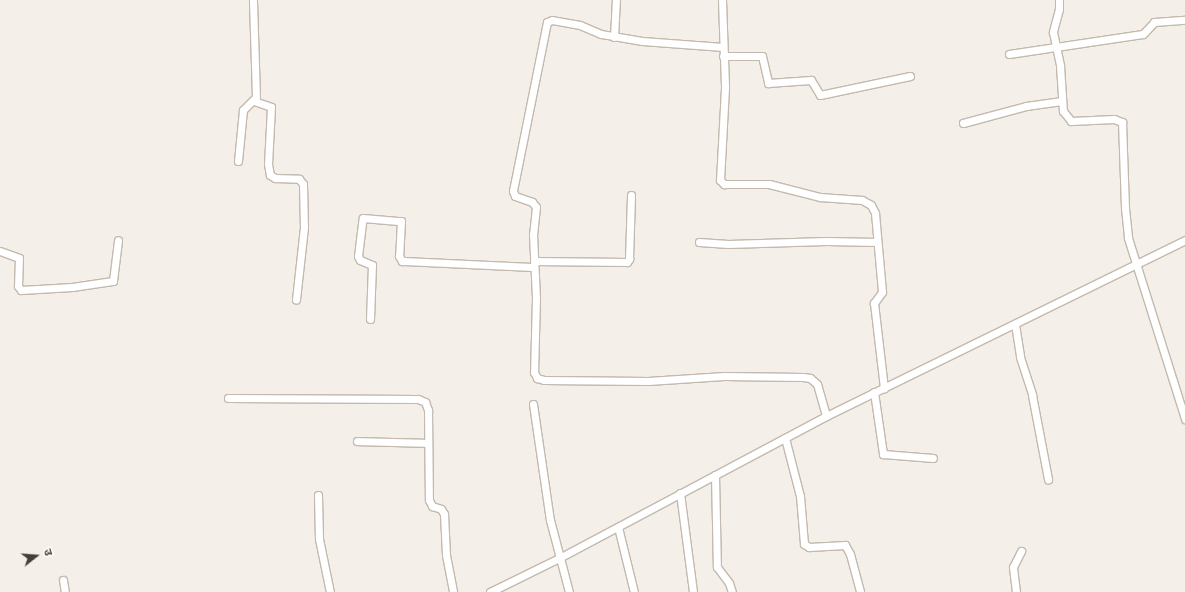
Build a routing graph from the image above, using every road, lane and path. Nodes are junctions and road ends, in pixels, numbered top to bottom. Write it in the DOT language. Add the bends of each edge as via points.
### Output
graph roads {
  1 [pos="252,0"];
  2 [pos="616,0"];
  3 [pos="722,0"];
  4 [pos="1059,0"];
  5 [pos="1185,20"];
  6 [pos="614,36"];
  7 [pos="1056,46"];
  8 [pos="723,47"];
  9 [pos="1009,54"];
  10 [pos="723,56"];
  11 [pos="910,76"];
  12 [pos="254,101"];
  13 [pos="1062,101"];
  14 [pos="963,123"];
  15 [pos="238,161"];
  16 [pos="631,195"];
  17 [pos="118,240"];
  18 [pos="1185,240"];
  19 [pos="699,242"];
  20 [pos="877,242"];
  21 [pos="0,251"];
  22 [pos="534,264"];
  23 [pos="1135,266"];
  24 [pos="296,300"];
  25 [pos="370,319"];
  26 [pos="1015,324"];
  27 [pos="884,388"];
  28 [pos="874,392"];
  29 [pos="228,398"];
  30 [pos="534,404"];
  31 [pos="826,416"];
  32 [pos="1185,419"];
  33 [pos="785,438"];
  34 [pos="357,442"];
  35 [pos="428,443"];
  36 [pos="933,458"];
  37 [pos="714,475"];
  38 [pos="1048,479"];
  39 [pos="680,493"];
  40 [pos="318,495"];
  41 [pos="618,527"];
  42 [pos="1021,551"];
  43 [pos="561,558"];
  44 [pos="63,580"];
  45 [pos="65,592"];
  46 [pos="330,592"];
  47 [pos="453,592"];
  48 [pos="490,592"];
  49 [pos="569,592"];
  50 [pos="634,592"];
  51 [pos="693,592"];
  52 [pos="732,592"];
  53 [pos="860,592"];
  54 [pos="1016,592"];
  1 -- 12 [label="street"];
  2 -- 6 [label="street"];
  3 -- 8 [label="street"];
  4 -- 7 [label="street" via="1053,32"];
  5 -- 7 [label="street" via="1154,22 1143,34"];
  6 -- 8 [label="street"];
  6 -- 22 [label="street" via="552,20 546,25 513,191 516,196 535,205"];
  7 -- 9 [label="street"];
  7 -- 13 [label="street"];
  8 -- 10 [label="street"];
  10 -- 11 [label="street" via="762,56 768,83 811,80 820,95"];
  10 -- 20 [label="street" via="725,88 719,158 722,183 769,184 820,197 862,200 871,205 875,213"];
  12 -- 15 [label="street" via="243,110"];
  12 -- 24 [label="street" via="271,107 268,164 270,174 275,178 299,179 303,184 304,226"];
  13 -- 14 [label="street" via="1026,106"];
  13 -- 23 [label="street" via="1064,115 1072,121 1114,119 1122,122 1125,208"];
  16 -- 22 [label="street" via="627,262"];
  17 -- 21 [label="street" via="113,280 72,287 21,290 18,286 18,258"];
  18 -- 23 [label="street"];
  19 -- 20 [label="street"];
  20 -- 27 [label="street" via="882,292 874,303"];
  22 -- 25 [label="street" via="402,260 399,256 401,221 363,218 358,256 360,260 372,265"];
  22 -- 31 [label="street" via="534,372 537,378 648,381 724,376 803,376 817,384"];
  23 -- 26 [label="street"];
  23 -- 32 [label="street"];
  26 -- 27 [label="street"];
  26 -- 38 [label="street" via="1020,357 1034,401"];
  27 -- 28 [label="street"];
  28 -- 31 [label="street"];
  28 -- 36 [label="street" via="883,454"];
  29 -- 35 [label="street" via="423,400 428,406"];
  30 -- 43 [label="street" via="550,520"];
  31 -- 33 [label="street"];
  33 -- 37 [label="street"];
  33 -- 53 [label="street" via="800,496 804,544 809,548 845,544"];
  34 -- 35 [label="street"];
  35 -- 47 [label="street" via="429,500 432,506 442,509 444,514 446,555"];
  37 -- 39 [label="street"];
  37 -- 52 [label="street" via="717,567 729,583"];
  39 -- 41 [label="street"];
  39 -- 51 [label="street"];
  40 -- 46 [label="street" via="319,539"];
  41 -- 43 [label="street"];
  41 -- 50 [label="street"];
  42 -- 54 [label="street" via="1013,567"];
  43 -- 48 [label="street"];
  43 -- 49 [label="street"];
  44 -- 45 [label="street"];
}
